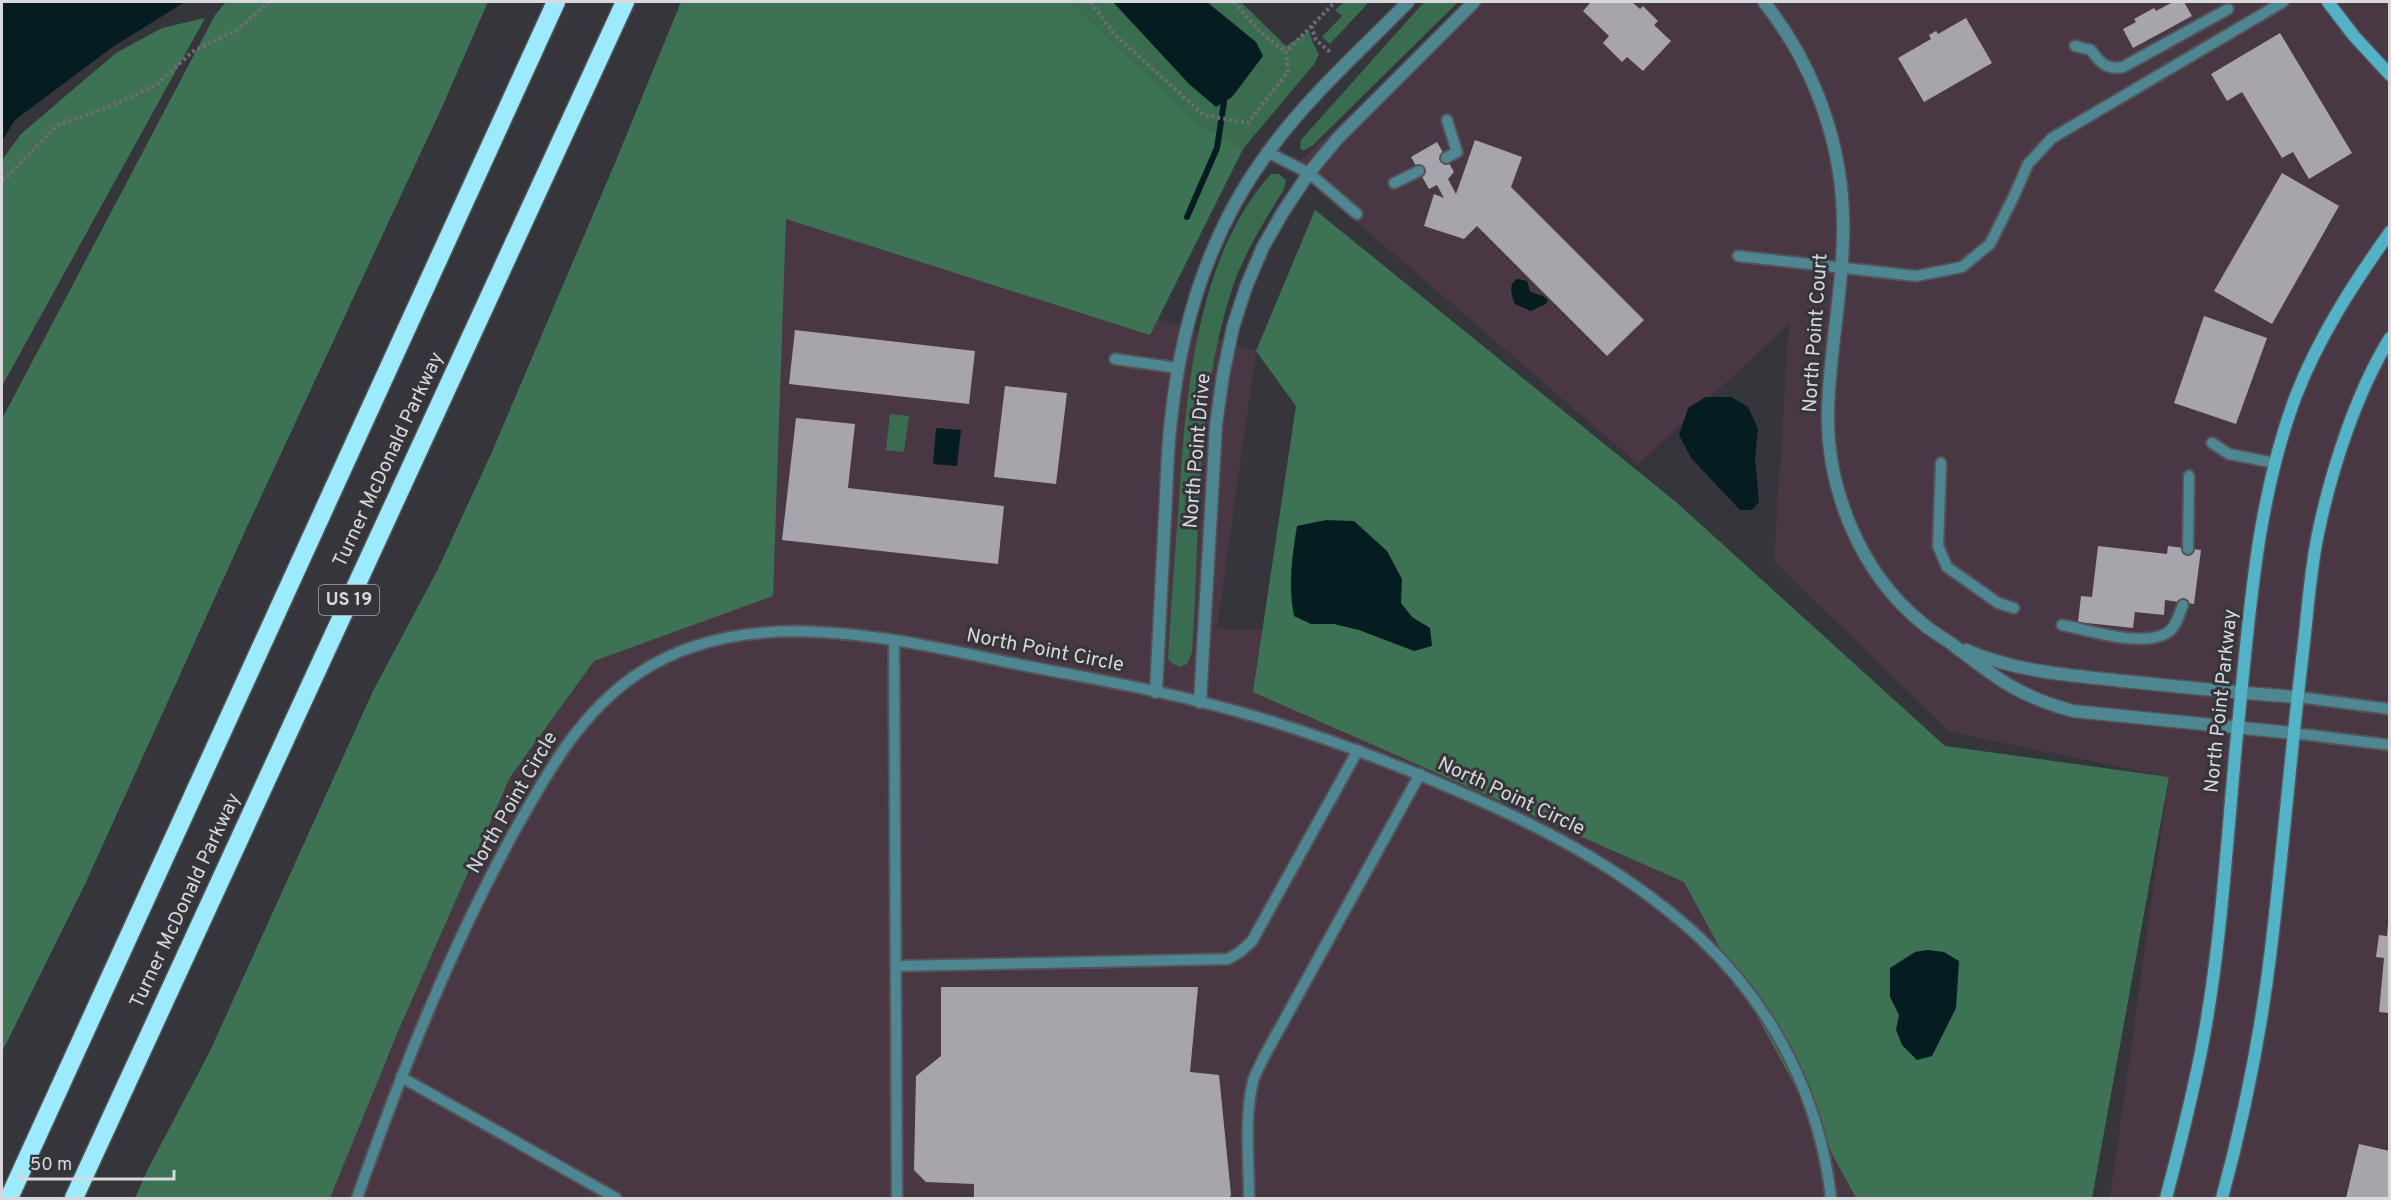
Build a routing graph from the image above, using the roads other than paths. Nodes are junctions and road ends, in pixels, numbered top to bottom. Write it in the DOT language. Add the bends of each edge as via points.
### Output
graph roads {
  1 [pos="552,2"];
  2 [pos="556,2"];
  3 [pos="625,2"];
  4 [pos="1408,2"];
  5 [pos="1474,2"];
  6 [pos="2283,2"];
  7 [pos="2328,2"];
  8 [pos="1769,3"];
  9 [pos="2228,9"];
  10 [pos="544,27"];
  11 [pos="2075,46"];
  12 [pos="2390,75"];
  13 [pos="1447,120"];
  14 [pos="1267,152"];
  15 [pos="1446,158"];
  16 [pos="1419,171"];
  17 [pos="1309,173"];
  18 [pos="1394,183"];
  19 [pos="1357,214"];
  20 [pos="2390,232"];
  21 [pos="1738,256"];
  22 [pos="1842,269"];
  23 [pos="2390,338"];
  24 [pos="1115,359"];
  25 [pos="1178,368"];
  26 [pos="2212,443"];
  27 [pos="1941,463"];
  28 [pos="2275,463"];
  29 [pos="2189,476"];
  30 [pos="2188,549"];
  31 [pos="2183,605"];
  32 [pos="2014,608"];
  33 [pos="2062,625"];
  34 [pos="894,642"];
  35 [pos="1951,644"];
  36 [pos="1156,692"];
  37 [pos="2241,694"];
  38 [pos="2298,697"];
  39 [pos="1200,702"];
  40 [pos="2390,709"];
  41 [pos="2238,729"];
  42 [pos="2293,733"];
  43 [pos="2390,745"];
  44 [pos="1358,750"];
  45 [pos="1420,774"];
  46 [pos="896,966"];
  47 [pos="401,1077"];
  48 [pos="9,1198"];
  49 [pos="74,1198"];
  50 [pos="357,1198"];
  51 [pos="616,1198"];
  52 [pos="897,1198"];
  53 [pos="1249,1198"];
  54 [pos="1831,1198"];
  55 [pos="2166,1198"];
  56 [pos="2222,1198"];
  1 -- 10 [label="highway"];
  2 -- 10 [label="highway, Turner McDonald Parkway / US 19"];
  3 -- 49 [label="highway, Turner McDonald Parkway / US 19"];
  4 -- 14 [label="street, North Point Drive"];
  5 -- 17 [label="street, North Point Drive" via="1344,131"];
  6 -- 22 [label="lane" via="2052,138 2028,164 1990,244 1962,267 1916,276"];
  7 -- 12 [label="street"];
  8 -- 22 [label="street, North Point Court" via="1809,74 1831,135 1842,198"];
  9 -- 11 [label="lane" via="2123,68 2106,66 2091,50"];
  10 -- 48 [label="highway, Turner McDonald Parkway / US 19"];
  13 -- 15 [label="lane" via="1457,152"];
  14 -- 17 [label="lane"];
  14 -- 25 [label="street, North Point Drive" via="1222,227 1203,271"];
  16 -- 18 [label="lane"];
  17 -- 19 [label="lane"];
  17 -- 39 [label="street, North Point Drive" via="1263,247 1233,327 1223,375 1216,425"];
  20 -- 28 [label="street, North Point Parkway" via="2352,285 2322,339 2295,398"];
  21 -- 22 [label="lane"];
  22 -- 35 [label="street, North Point Court" via="1828,410 1829,448 1846,515 1876,572 1897,599 1921,623"];
  23 -- 38 [label="street" via="2356,407 2326,498 2315,551"];
  24 -- 25 [label="lane"];
  25 -- 36 [label="street, North Point Drive" via="1170,421"];
  26 -- 28 [label="lane" via="2229,454"];
  27 -- 32 [label="lane" via="1938,546 1947,567 1998,603"];
  28 -- 37 [label="street, North Point Parkway" via="2260,533"];
  29 -- 30 [label="lane"];
  31 -- 33 [label="lane" via="2169,633 2150,639"];
  34 -- 36 [label="lane, North Point Circle"];
  34 -- 46 [label="lane"];
  34 -- 47 [label="lane, North Point Circle" via="808,632 738,634 667,657 614,692 574,733 529,805 466,927"];
  35 -- 37 [label="street, North Point Court" via="1980,656 2044,672"];
  35 -- 41 [label="street, North Point Court" via="2010,688 2040,702 2073,711"];
  36 -- 39 [label="lane, North Point Circle"];
  37 -- 38 [label="street, North Point Court"];
  37 -- 41 [label="street, North Point Parkway"];
  38 -- 40 [label="lane"];
  38 -- 42 [label="street"];
  39 -- 44 [label="lane, North Point Circle"];
  41 -- 42 [label="street, North Point Court"];
  41 -- 55 [label="street, North Point Parkway" via="2207,1017"];
  42 -- 43 [label="lane"];
  42 -- 56 [label="street" via="2271,950 2257,1045"];
  44 -- 45 [label="lane, North Point Circle"];
  44 -- 46 [label="lane" via="1252,941 1228,959"];
  45 -- 53 [label="lane" via="1254,1078 1248,1126"];
  45 -- 54 [label="lane, North Point Circle" via="1590,855 1657,902 1720,959 1772,1026 1799,1077 1822,1142"];
  46 -- 52 [label="lane"];
  47 -- 50 [label="lane, North Point Circle"];
  47 -- 51 [label="lane"];
}
